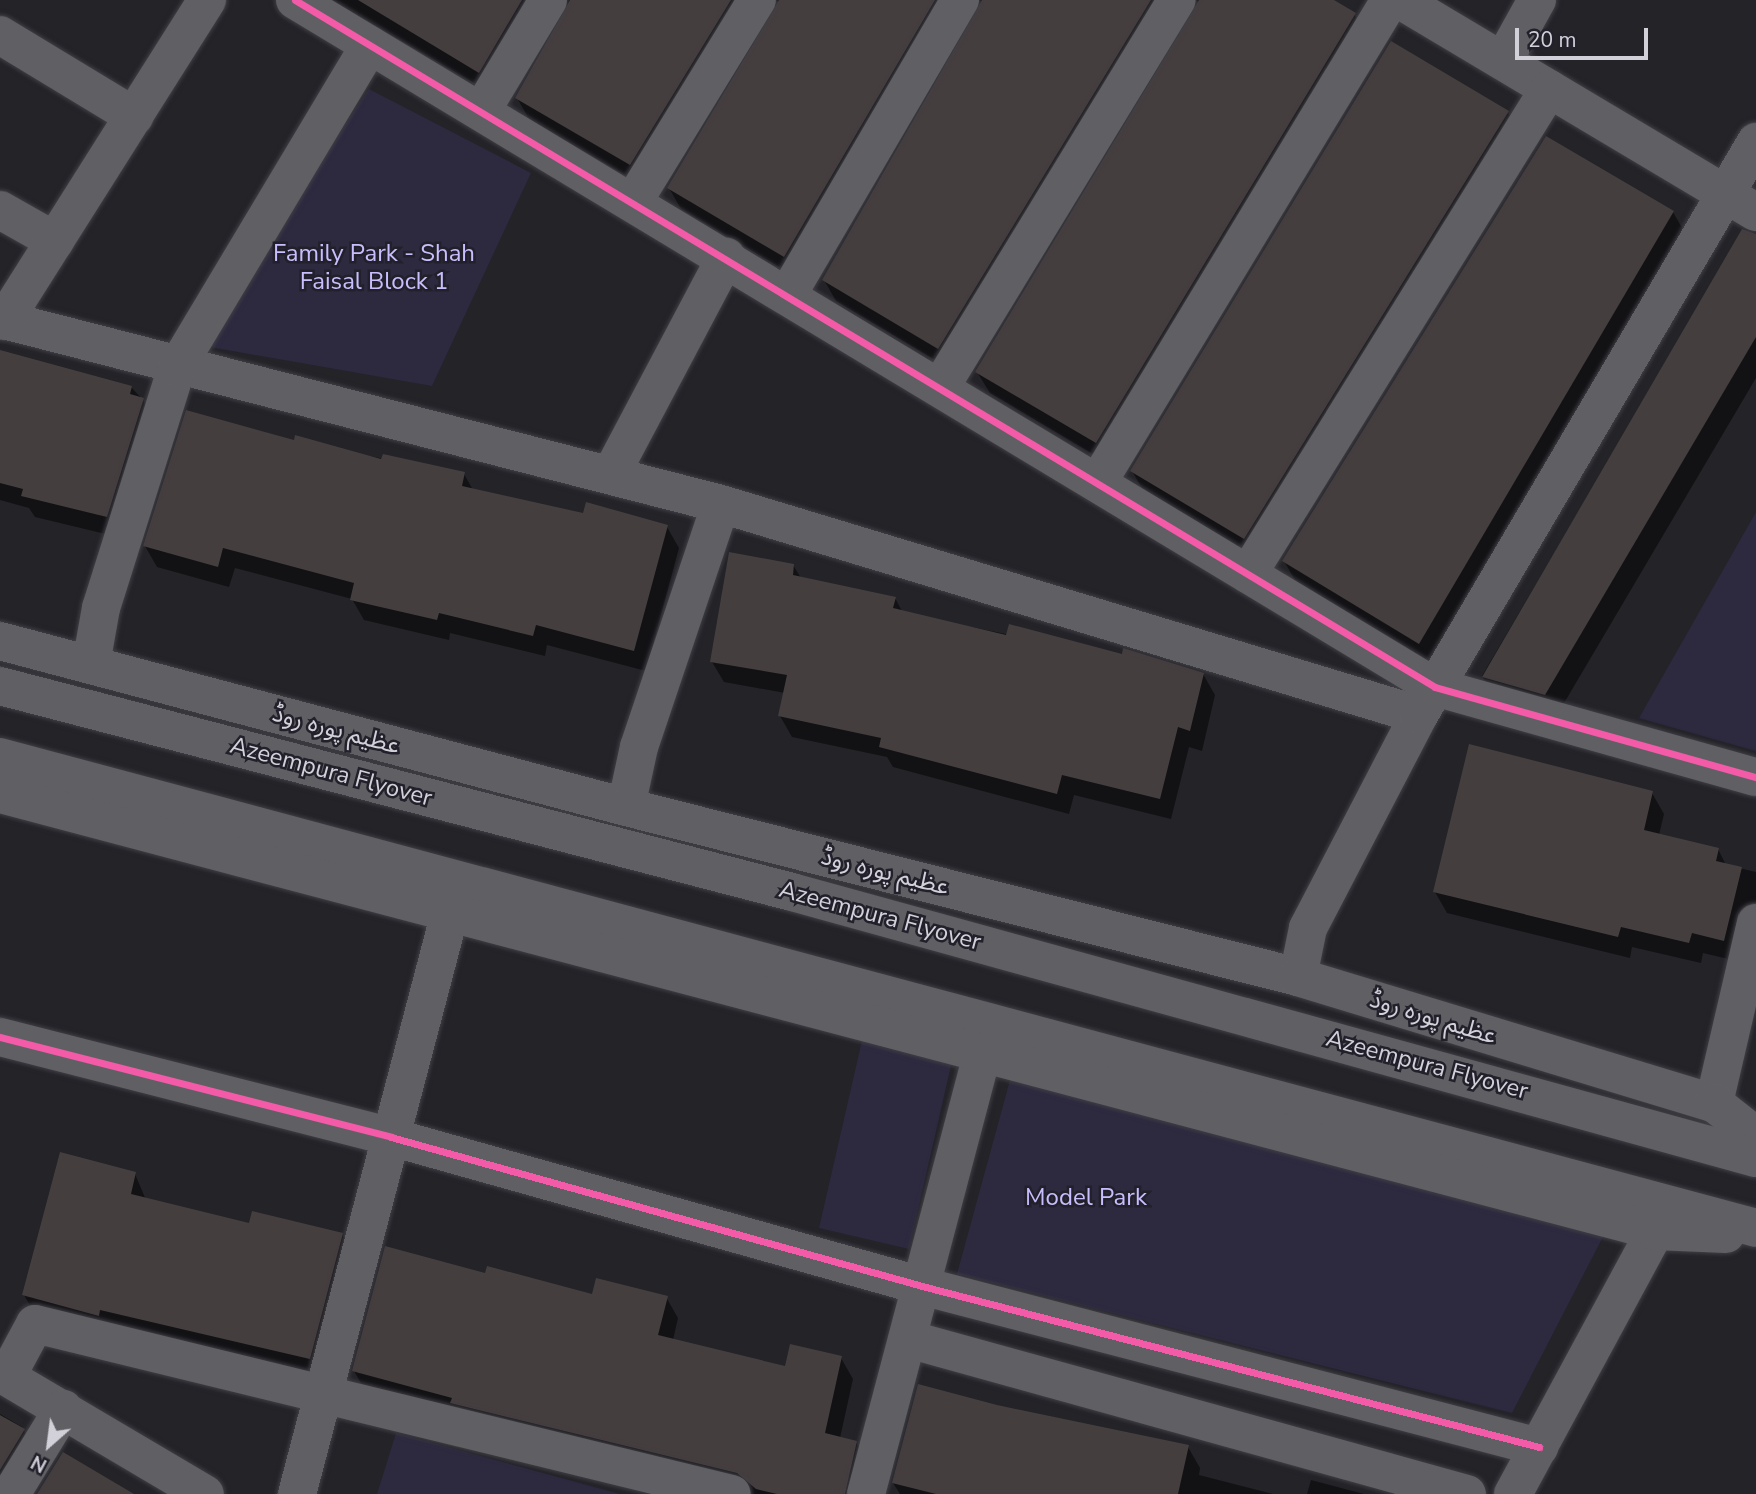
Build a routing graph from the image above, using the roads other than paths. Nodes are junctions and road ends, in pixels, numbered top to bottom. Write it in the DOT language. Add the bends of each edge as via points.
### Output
graph roads {
  1 [pos="207,0"];
  2 [pos="548,0"];
  3 [pos="757,0"];
  4 [pos="960,0"];
  5 [pos="1177,0"];
  6 [pos="1390,0"];
  7 [pos="1400,0"];
  8 [pos="1538,0"];
  9 [pos="318,6"];
  10 [pos="0,35"];
  11 [pos="370,45"];
  12 [pos="1503,61"];
  13 [pos="1549,89"];
  14 [pos="482,110"];
  15 [pos="134,116"];
  16 [pos="1756,142"];
  17 [pos="633,202"];
  18 [pos="1740,202"];
  19 [pos="0,210"];
  20 [pos="54,241"];
  21 [pos="726,257"];
  22 [pos="788,294"];
  23 [pos="2,320"];
  24 [pos="177,367"];
  25 [pos="941,386"];
  26 [pos="611,474"];
  27 [pos="1098,482"];
  28 [pos="721,504"];
  29 [pos="1248,574"];
  30 [pos="0,641"];
  31 [pos="91,664"];
  32 [pos="0,686"];
  33 [pos="1427,701"];
  34 [pos="0,757"];
  35 [pos="1756,777"];
  36 [pos="0,794"];
  37 [pos="625,807"];
  38 [pos="451,909"];
  39 [pos="1756,923"];
  40 [pos="1298,977"];
  41 [pos="0,1037"];
  42 [pos="978,1069"];
  43 [pos="1714,1103"];
  44 [pos="1756,1136"];
  45 [pos="391,1137"];
  46 [pos="1756,1158"];
  47 [pos="1756,1228"];
  48 [pos="1655,1231"];
  49 [pos="1756,1235"];
  50 [pos="922,1286"];
  51 [pos="908,1339"];
  52 [pos="4,1375"];
  53 [pos="327,1392"];
  54 [pos="63,1409"];
  55 [pos="1539,1447"];
  56 [pos="11,1494"];
  57 [pos="205,1494"];
  58 [pos="298,1494"];
  59 [pos="732,1494"];
  60 [pos="866,1494"];
  61 [pos="1467,1494"];
  62 [pos="1513,1494"];
  1 -- 15 [label="street"];
  2 -- 14 [label="street"];
  3 -- 17 [label="street"];
  4 -- 22 [label="street"];
  5 -- 25 [label="street"];
  6 -- 27 [label="street"];
  7 -- 12 [label="street"];
  8 -- 12 [label="street"];
  9 -- 11 [label="street"];
  10 -- 15 [label="street"];
  11 -- 14 [label="street"];
  11 -- 24 [label="street"];
  12 -- 13 [label="street"];
  13 -- 18 [label="street"];
  13 -- 29 [label="street"];
  14 -- 17 [label="street"];
  15 -- 20 [label="street"];
  16 -- 18 [label="street"];
  17 -- 21 [label="street"];
  18 -- 33 [label="street"];
  19 -- 20 [label="street"];
  20 -- 23 [label="street"];
  21 -- 22 [label="street"];
  21 -- 26 [label="street"];
  22 -- 25 [label="street"];
  23 -- 24 [label="street"];
  24 -- 26 [label="street"];
  24 -- 31 [label="street" via="101,608"];
  25 -- 27 [label="street"];
  26 -- 28 [label="street"];
  27 -- 29 [label="street"];
  28 -- 33 [label="street"];
  28 -- 37 [label="street" via="639,747"];
  29 -- 33 [label="street"];
  30 -- 31 [label="street, عظیم پورہ روڈ"];
  31 -- 37 [label="street, عظیم پورہ روڈ"];
  32 -- 46 [label="street, Azeempura Flyover" via="792,892"];
  33 -- 35 [label="street"];
  33 -- 40 [label="street" via="1308,928"];
  34 -- 47 [label="street"];
  36 -- 38 [label="street"];
  37 -- 40 [label="street, عظیم پورہ روڈ"];
  38 -- 45 [label="street"];
  38 -- 48 [label="street"];
  39 -- 43 [label="street"];
  40 -- 43 [label="street, عظیم پورہ روڈ"];
  41 -- 45 [label="street"];
  42 -- 50 [label="street"];
  43 -- 44 [label="street, عظیم پورہ روڈ"];
  45 -- 50 [label="street"];
  45 -- 53 [label="street"];
  48 -- 49 [label="street"];
  48 -- 55 [label="street"];
  50 -- 51 [label="street"];
  50 -- 55 [label="street"];
  51 -- 60 [label="street"];
  51 -- 61 [label="street"];
  52 -- 53 [label="street" via="35,1324"];
  52 -- 54 [label="street"];
  53 -- 58 [label="street"];
  53 -- 59 [label="street"];
  54 -- 56 [label="street"];
  54 -- 57 [label="street"];
  55 -- 62 [label="street"];
}
